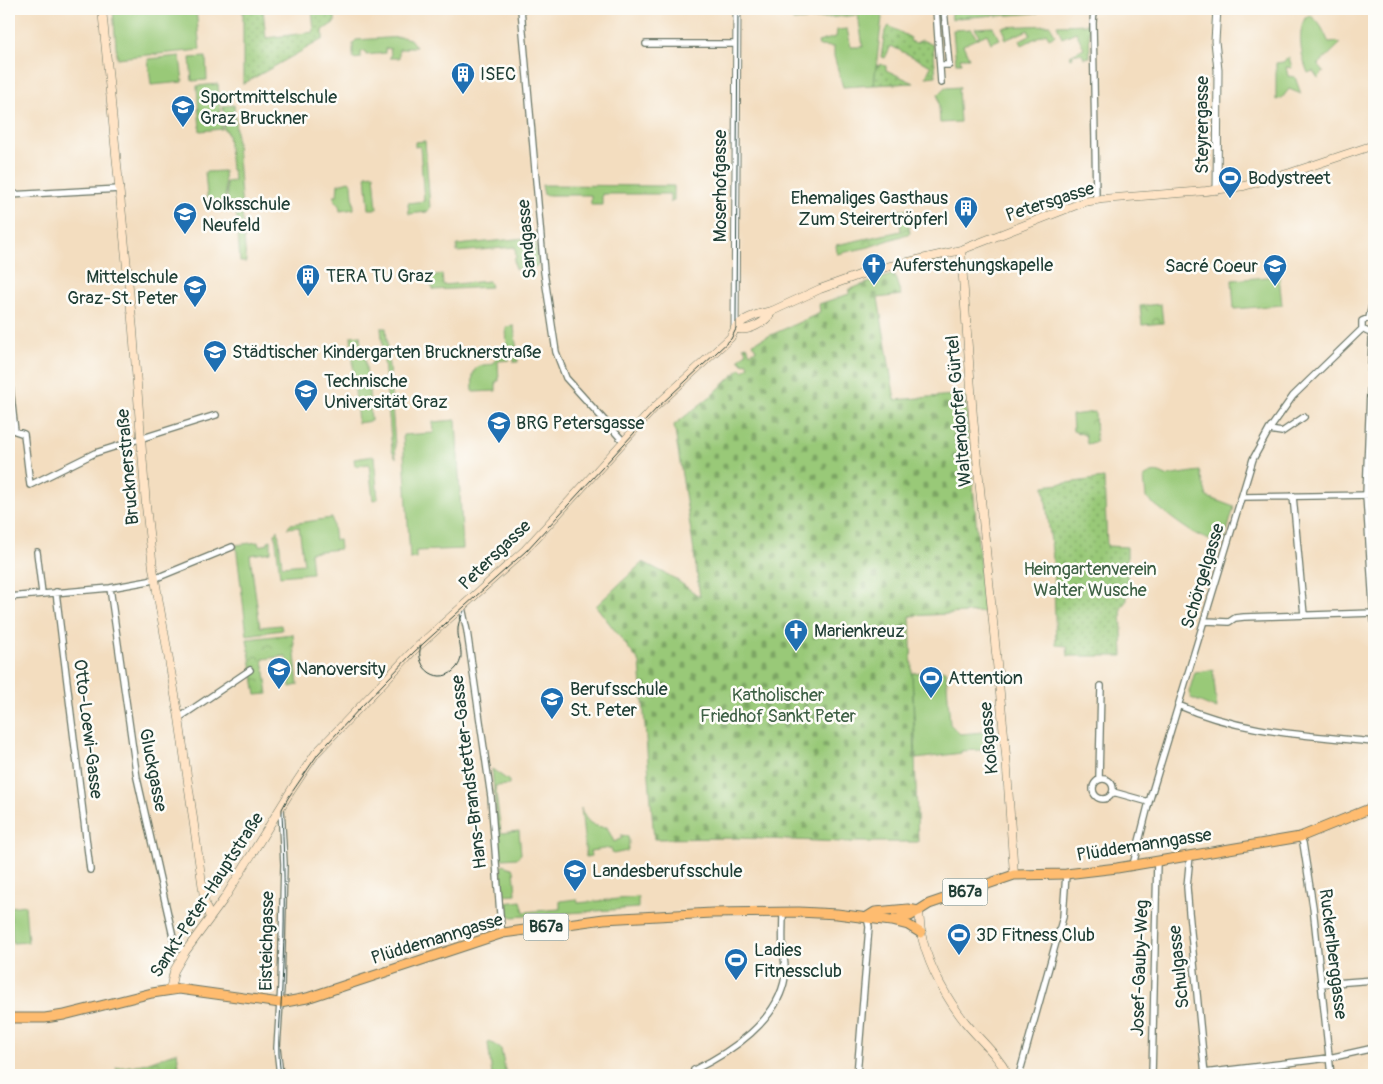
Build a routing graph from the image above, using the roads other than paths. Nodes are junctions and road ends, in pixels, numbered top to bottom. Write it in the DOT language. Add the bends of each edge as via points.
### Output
graph roads {
  1 [pos="102,9"];
  2 [pos="521,9"];
  3 [pos="737,9"];
  4 [pos="936,9"];
  5 [pos="944,9"];
  6 [pos="1094,9"];
  7 [pos="1217,9"];
  8 [pos="946,36"];
  9 [pos="939,39"];
  10 [pos="646,44"];
  11 [pos="736,44"];
  12 [pos="941,66"];
  13 [pos="941,83"];
  14 [pos="1374,145"];
  15 [pos="120,189"];
  16 [pos="1217,190"];
  17 [pos="9,195"];
  18 [pos="1096,200"];
  19 [pos="961,250"];
  20 [pos="1374,297"];
  21 [pos="1372,320"];
  22 [pos="735,328"];
  23 [pos="1362,329"];
  24 [pos="1372,331"];
  25 [pos="9,378"];
  26 [pos="216,415"];
  27 [pos="1304,417"];
  28 [pos="1269,430"];
  29 [pos="140,439"];
  30 [pos="624,442"];
  31 [pos="1366,495"];
  32 [pos="1374,495"];
  33 [pos="1293,496"];
  34 [pos="1242,497"];
  35 [pos="232,546"];
  36 [pos="37,552"];
  37 [pos="988,569"];
  38 [pos="155,579"];
  39 [pos="110,588"];
  40 [pos="56,592"];
  41 [pos="42,593"];
  42 [pos="9,597"];
  43 [pos="462,607"];
  44 [pos="1374,613"];
  45 [pos="1304,615"];
  46 [pos="1205,621"];
  47 [pos="1374,621"];
  48 [pos="250,670"];
  49 [pos="1101,686"];
  50 [pos="1178,705"];
  51 [pos="179,718"];
  52 [pos="1374,742"];
  53 [pos="1099,779"];
  54 [pos="1112,792"];
  55 [pos="1149,802"];
  56 [pos="1374,807"];
  57 [pos="281,808"];
  58 [pos="1300,837"];
  59 [pos="1190,855"];
  60 [pos="1157,861"];
  61 [pos="1133,865"];
  62 [pos="90,870"];
  63 [pos="1066,874"];
  64 [pos="1014,875"];
  65 [pos="783,911"];
  66 [pos="918,911"];
  67 [pos="868,917"];
  68 [pos="210,918"];
  69 [pos="891,921"];
  70 [pos="503,933"];
  71 [pos="921,933"];
  72 [pos="185,952"];
  73 [pos="1374,980"];
  74 [pos="1321,984"];
  75 [pos="170,990"];
  76 [pos="280,1003"];
  77 [pos="9,1018"];
  78 [pos="1374,1048"];
  79 [pos="1329,1058"];
  80 [pos="694,1070"];
  81 [pos="1005,1074"];
  82 [pos="1204,1074"];
  83 [pos="280,1075"];
  84 [pos="857,1075"];
  85 [pos="1019,1075"];
  86 [pos="1152,1075"];
  87 [pos="1331,1075"];
  1 -- 15 [label="main road, Brucknerstraße"];
  2 -- 30 [label="street, Sandgasse" via="544,272 556,352 566,378"];
  3 -- 11 [label="street, Moserhofgasse"];
  4 -- 9 [label="street"];
  5 -- 8 [label="street"];
  6 -- 18 [label="street"];
  7 -- 16 [label="street, Steyrergasse" via="1220,41 1217,61"];
  8 -- 9 [label="street"];
  8 -- 12 [label="street" via="949,65"];
  9 -- 12 [label="street"];
  10 -- 11 [label="street"];
  11 -- 22 [label="street, Moserhofgasse"];
  12 -- 13 [label="street"];
  14 -- 16 [label="main road, Petersgasse" via="1256,184"];
  15 -- 17 [label="street"];
  15 -- 29 [label="main road, Brucknerstraße"];
  16 -- 18 [label="main road, Petersgasse"];
  18 -- 19 [label="main road, Petersgasse"];
  19 -- 22 [label="main road, Petersgasse" via="862,274 764,312"];
  19 -- 37 [label="main road, Waltendorfer Gürtel"];
  20 -- 21 [label="street"];
  21 -- 23 [label="street, Schörgelgasse" via="1362,322"];
  22 -- 30 [label="main road, Petersgasse" via="730,338 656,406"];
  23 -- 24 [label="street"];
  23 -- 28 [label="street, Schörgelgasse" via="1293,396"];
  24 -- 31 [label="street"];
  25 -- 29 [label="street" via="16,431 24,434 30,485 95,453"];
  26 -- 29 [label="street"];
  27 -- 28 [label="street" via="1282,432"];
  28 -- 34 [label="street, Schörgelgasse" via="1253,459"];
  29 -- 38 [label="main road, Brucknerstraße"];
  30 -- 43 [label="main road, Petersgasse" via="525,550"];
  31 -- 32 [label="street"];
  31 -- 33 [label="street"];
  31 -- 44 [label="street"];
  33 -- 34 [label="street"];
  33 -- 45 [label="street"];
  34 -- 46 [label="street, Schörgelgasse"];
  35 -- 38 [label="street"];
  36 -- 41 [label="street"];
  37 -- 64 [label="main road, Koßgasse"];
  38 -- 39 [label="street"];
  38 -- 51 [label="main road, Brucknerstraße"];
  39 -- 40 [label="street"];
  39 -- 72 [label="street, Gluckgasse" via="137,778 174,941"];
  40 -- 41 [label="street"];
  40 -- 62 [label="street, Otto-Loewi-Gasse"];
  41 -- 42 [label="street"];
  43 -- 57 [label="main road, Petersgasse" via="402,662 322,747"];
  43 -- 70 [label="street, Hans-Brandstetter-Gasse" via="491,797"];
  44 -- 45 [label="street"];
  44 -- 47 [label="street"];
  45 -- 46 [label="street"];
  46 -- 50 [label="street, Schörgelgasse"];
  48 -- 51 [label="street"];
  49 -- 53 [label="street"];
  50 -- 52 [label="street" via="1208,717 1259,730"];
  50 -- 55 [label="street, Schörgelgasse"];
  51 -- 68 [label="main road, Brucknerstraße" via="205,904"];
  53 -- 54 [label="street" via="1110,782"];
  53 -- 54 [label="street" via="1093,786 1094,795 1103,799 1109,798"];
  54 -- 55 [label="street"];
  55 -- 61 [label="street, Schörgelgasse"];
  56 -- 58 [label="main road, Plüddemanngasse / B67a"];
  57 -- 68 [label="main road, Sankt-Peter-Hauptstraße"];
  57 -- 76 [label="street, Eisteichgasse" via="284,864"];
  58 -- 59 [label="main road, Plüddemanngasse / B67a"];
  58 -- 74 [label="street, Ruckerlberggasse" via="1313,907"];
  59 -- 60 [label="main road, Plüddemanngasse / B67a"];
  59 -- 82 [label="street, Schulgasse" via="1187,887"];
  60 -- 61 [label="main road, Plüddemanngasse / B67a"];
  60 -- 86 [label="street, Josef-Gauby-Weg"];
  61 -- 63 [label="main road, Plüddemanngasse / B67a"];
  63 -- 64 [label="main road, Plüddemanngasse / B67a"];
  63 -- 85 [label="street" via="1062,925"];
  64 -- 66 [label="main road, Plüddemanngasse / B67a" via="929,904"];
  65 -- 67 [label="main road, Plüddemanngasse / B67a"];
  65 -- 70 [label="main road, Plüddemanngasse / B67a" via="636,917"];
  65 -- 80 [label="street" via="785,970 778,999 758,1025 730,1051"];
  66 -- 67 [label="main road, Plüddemanngasse / B67a" via="875,912"];
  66 -- 69 [label="main road, Plüddemanngasse / B67a"];
  66 -- 71 [label="main road"];
  67 -- 69 [label="main road, Plüddemanngasse / B67a"];
  67 -- 84 [label="street"];
  68 -- 72 [label="main road, Sankt-Peter-Hauptstraße"];
  69 -- 71 [label="main road" via="908,925"];
  70 -- 76 [label="main road, Plüddemanngasse / B67a" via="307,998"];
  71 -- 81 [label="main road" via="932,966 948,997 966,1023 1000,1060"];
  72 -- 75 [label="main road, Sankt-Peter-Hauptstraße" via="174,971"];
  73 -- 74 [label="street"];
  74 -- 79 [label="street, Ruckerlberggasse"];
  75 -- 76 [label="main road, Plüddemanngasse / B67a"];
  75 -- 77 [label="main road, Sankt-Peter-Hauptstraße / B67a" via="64,1015"];
  76 -- 83 [label="street, Eisteichgasse" via="277,1045"];
  78 -- 79 [label="street"];
  79 -- 82 [label="street"];
  79 -- 87 [label="street, Ruckerlberggasse"];
}
